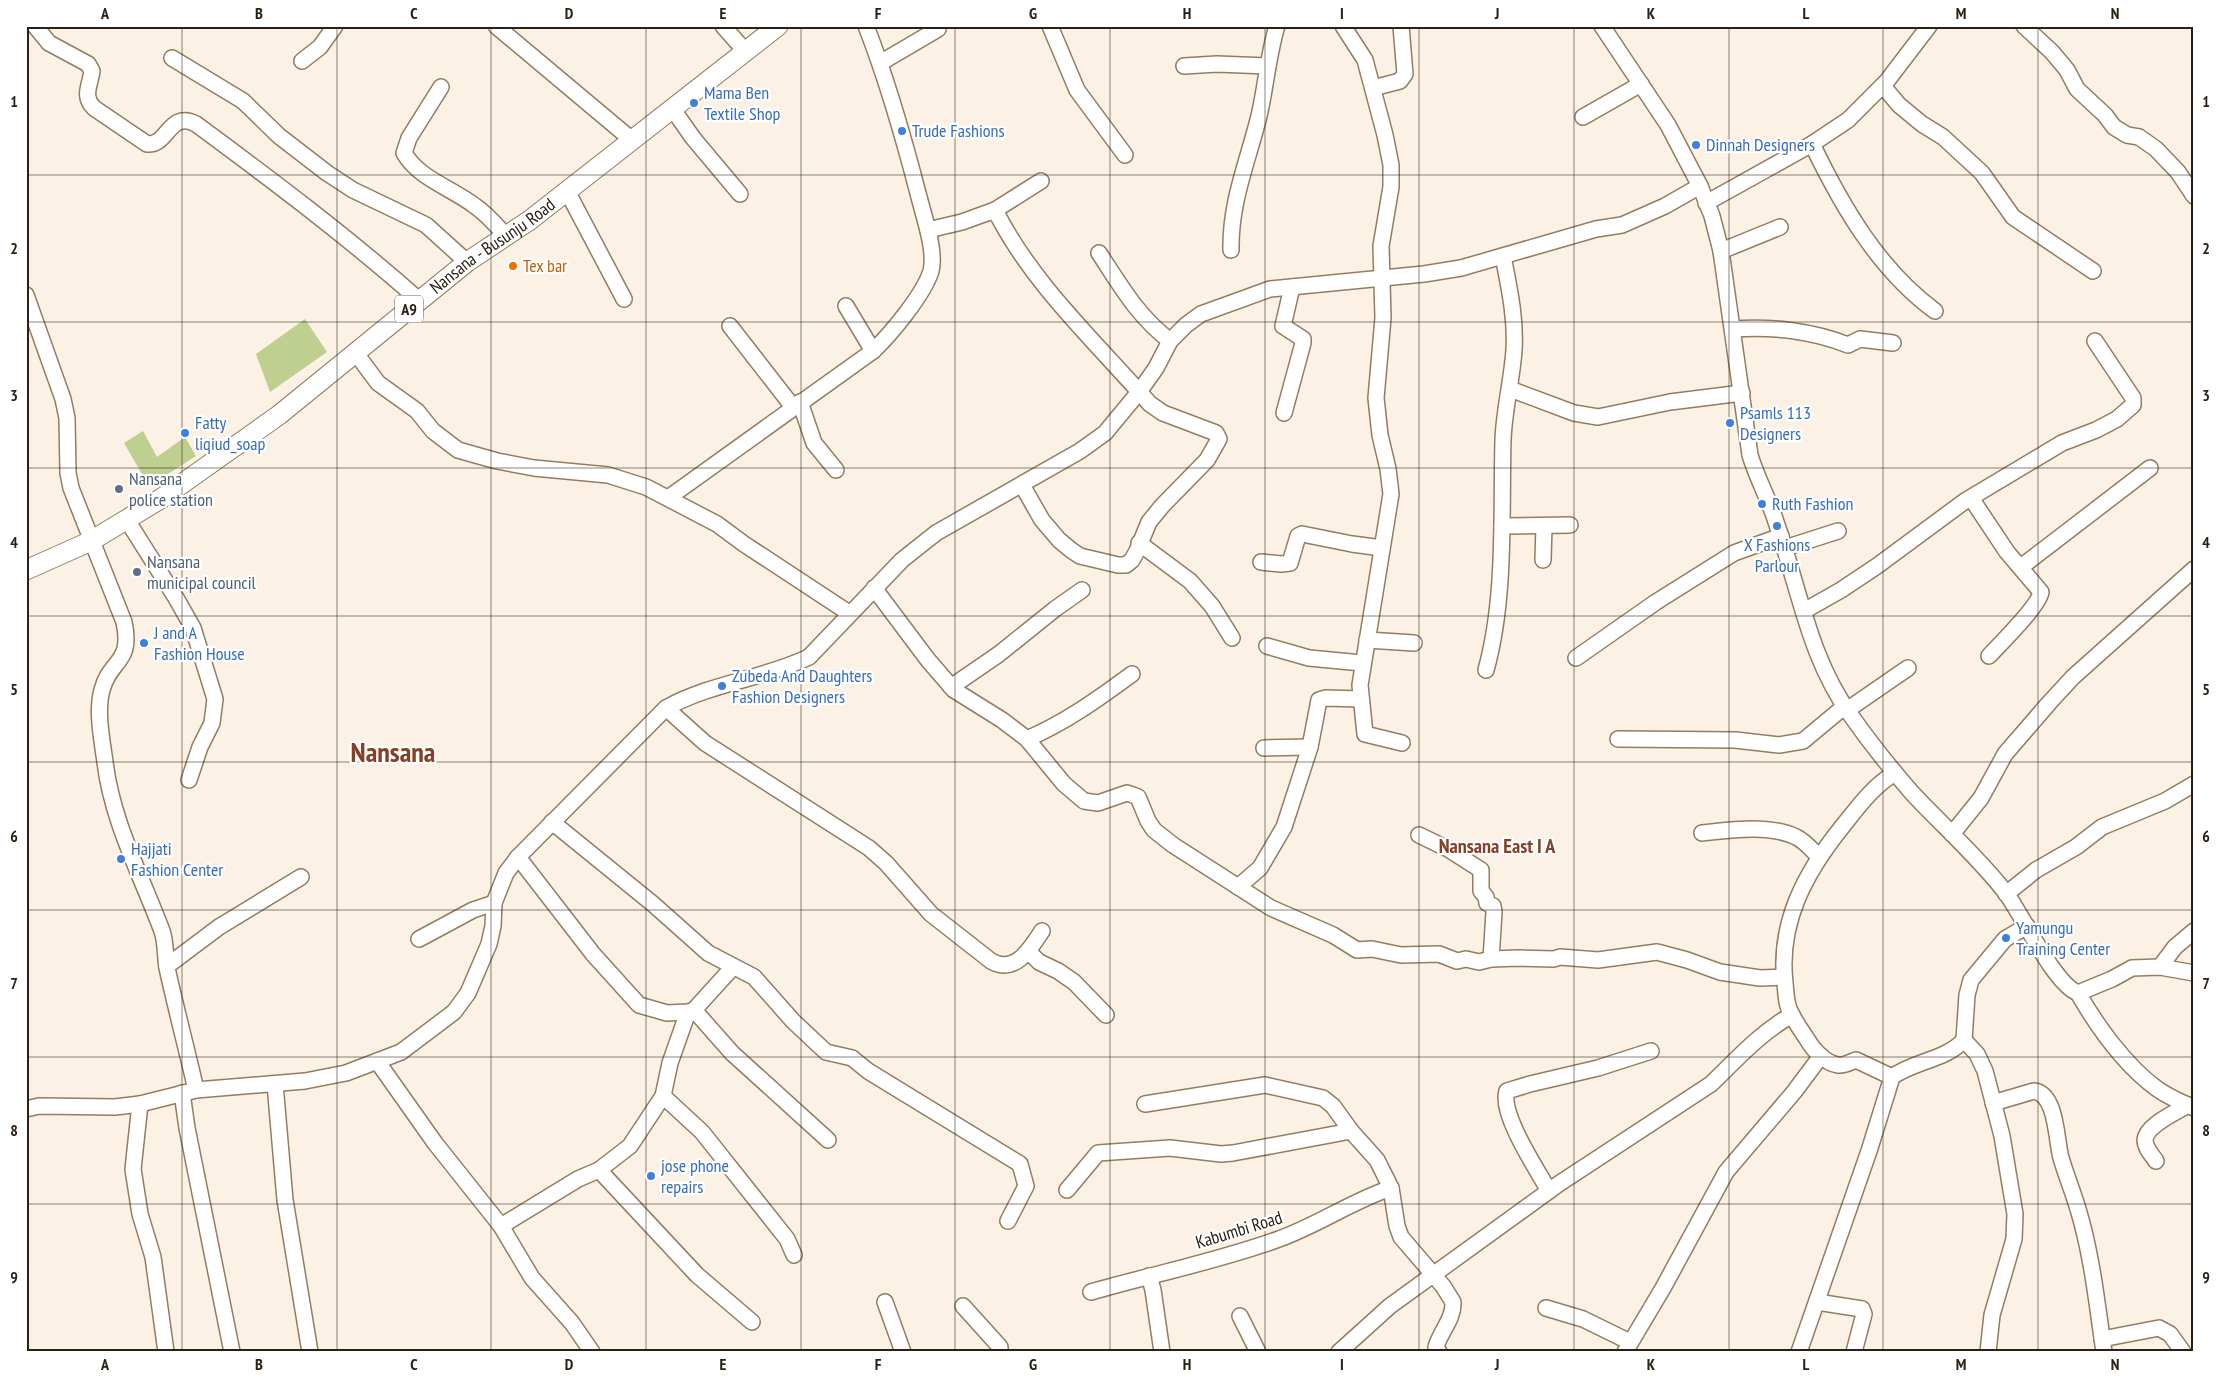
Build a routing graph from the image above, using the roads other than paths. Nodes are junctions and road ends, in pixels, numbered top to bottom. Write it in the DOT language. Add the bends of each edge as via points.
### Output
graph roads {
  1 [pos="35,26"];
  2 [pos="335,26"];
  3 [pos="496,26"];
  4 [pos="723,26"];
  5 [pos="778,26"];
  6 [pos="866,26"];
  7 [pos="1050,26"];
  8 [pos="1277,26"];
  9 [pos="1343,26"];
  10 [pos="1401,26"];
  11 [pos="1602,26"];
  12 [pos="1929,26"];
  13 [pos="2024,26"];
  14 [pos="938,29"];
  15 [pos="746,52"];
  16 [pos="172,58"];
  17 [pos="302,61"];
  18 [pos="880,63"];
  19 [pos="1184,66"];
  20 [pos="1268,66"];
  21 [pos="1641,84"];
  22 [pos="1883,86"];
  23 [pos="441,87"];
  24 [pos="1373,88"];
  25 [pos="672,108"];
  26 [pos="1583,117"];
  27 [pos="632,140"];
  28 [pos="1812,144"];
  29 [pos="1125,155"];
  30 [pos="1041,181"];
  31 [pos="1700,186"];
  32 [pos="567,191"];
  33 [pos="740,194"];
  34 [pos="2194,196"];
  35 [pos="1706,203"];
  36 [pos="995,210"];
  37 [pos="1780,227"];
  38 [pos="928,230"];
  39 [pos="506,236"];
  40 [pos="1231,250"];
  41 [pos="1721,250"];
  42 [pos="1100,253"];
  43 [pos="1503,256"];
  44 [pos="468,262"];
  45 [pos="2093,270"];
  46 [pos="1382,278"];
  47 [pos="1292,287"];
  48 [pos="26,295"];
  49 [pos="624,299"];
  50 [pos="420,301"];
  51 [pos="846,306"];
  52 [pos="1935,311"];
  53 [pos="730,326"];
  54 [pos="1733,328"];
  55 [pos="1170,341"];
  56 [pos="2095,341"];
  57 [pos="1893,343"];
  58 [pos="874,351"];
  59 [pos="355,352"];
  60 [pos="1510,389"];
  61 [pos="1139,392"];
  62 [pos="1742,393"];
  63 [pos="797,405"];
  64 [pos="1284,413"];
  65 [pos="2150,468"];
  66 [pos="836,470"];
  67 [pos="1022,485"];
  68 [pos="668,498"];
  69 [pos="1971,498"];
  70 [pos="127,520"];
  71 [pos="1570,525"];
  72 [pos="1502,526"];
  73 [pos="1544,526"];
  74 [pos="1838,531"];
  75 [pos="91,541"];
  76 [pos="1783,542"];
  77 [pos="1139,543"];
  78 [pos="1382,548"];
  79 [pos="1543,560"];
  80 [pos="1261,562"];
  81 [pos="2021,567"];
  82 [pos="2194,569"];
  83 [pos="26,570"];
  84 [pos="874,588"];
  85 [pos="1082,590"];
  86 [pos="1804,610"];
  87 [pos="849,613"];
  88 [pos="1232,638"];
  89 [pos="1366,640"];
  90 [pos="1414,643"];
  91 [pos="1267,646"];
  92 [pos="1989,656"];
  93 [pos="1576,658"];
  94 [pos="1362,663"];
  95 [pos="1908,668"];
  96 [pos="1486,670"];
  97 [pos="1132,674"];
  98 [pos="951,686"];
  99 [pos="1360,700"];
  100 [pos="666,708"];
  101 [pos="1846,708"];
  102 [pos="1027,739"];
  103 [pos="1618,739"];
  104 [pos="1402,743"];
  105 [pos="1310,747"];
  106 [pos="1264,748"];
  107 [pos="1895,772"];
  108 [pos="190,780"];
  109 [pos="2194,784"];
  110 [pos="552,822"];
  111 [pos="1702,833"];
  112 [pos="1952,834"];
  113 [pos="1419,835"];
  114 [pos="518,857"];
  115 [pos="1820,857"];
  116 [pos="301,877"];
  117 [pos="1238,887"];
  118 [pos="2006,894"];
  119 [pos="494,903"];
  120 [pos="2027,926"];
  121 [pos="1042,931"];
  122 [pos="2194,931"];
  123 [pos="419,939"];
  124 [pos="1028,950"];
  125 [pos="1491,959"];
  126 [pos="167,966"];
  127 [pos="733,967"];
  128 [pos="2160,967"];
  129 [pos="2194,973"];
  130 [pos="1784,977"];
  131 [pos="2078,993"];
  132 [pos="691,1011"];
  133 [pos="1106,1015"];
  134 [pos="1792,1015"];
  135 [pos="1964,1040"];
  136 [pos="1651,1051"];
  137 [pos="1821,1056"];
  138 [pos="377,1061"];
  139 [pos="1892,1077"];
  140 [pos="275,1084"];
  141 [pos="189,1092"];
  142 [pos="663,1096"];
  143 [pos="1993,1103"];
  144 [pos="140,1104"];
  145 [pos="1144,1104"];
  146 [pos="2191,1107"];
  147 [pos="26,1110"];
  148 [pos="1351,1131"];
  149 [pos="828,1140"];
  150 [pos="2156,1161"];
  151 [pos="599,1170"];
  152 [pos="1391,1188"];
  153 [pos="1067,1190"];
  154 [pos="1549,1192"];
  155 [pos="1008,1222"];
  156 [pos="501,1226"];
  157 [pos="794,1255"];
  158 [pos="1433,1275"];
  159 [pos="1149,1276"];
  160 [pos="1091,1292"];
  161 [pos="885,1302"];
  162 [pos="1817,1302"];
  163 [pos="963,1306"];
  164 [pos="1546,1308"];
  165 [pos="1240,1316"];
  166 [pos="752,1322"];
  167 [pos="2103,1345"];
  168 [pos="1628,1347"];
  169 [pos="166,1352"];
  170 [pos="232,1352"];
  171 [pos="310,1352"];
  172 [pos="592,1352"];
  173 [pos="903,1352"];
  174 [pos="1000,1352"];
  175 [pos="1162,1352"];
  176 [pos="1258,1352"];
  177 [pos="1339,1352"];
  178 [pos="1439,1352"];
  179 [pos="1799,1352"];
  180 [pos="1854,1352"];
  181 [pos="1988,1352"];
  182 [pos="2183,1352"];
  1 -- 50 [label="street" via="49,43 88,64 92,71 86,94 94,108 147,144 155,143 179,120 196,124 351,243"];
  2 -- 17 [label="street" via="320,47"];
  3 -- 27 [label="street"];
  4 -- 15 [label="street"];
  5 -- 15 [label="main road, Nansana - Busunju Road / A9"];
  6 -- 18 [label="street"];
  7 -- 29 [label="street" via="1077,90"];
  8 -- 20 [label="street"];
  9 -- 24 [label="street" via="1365,60"];
  10 -- 24 [label="street" via="1406,74 1400,81"];
  11 -- 21 [label="street"];
  12 -- 22 [label="street"];
  13 -- 34 [label="street" via="2052,52 2083,96 2114,127 2127,135 2139,137 2164,156"];
  14 -- 18 [label="street"];
  15 -- 25 [label="main road, Nansana - Busunju Road / A9"];
  16 -- 44 [label="street" via="243,101 279,136 327,173 353,190 426,225"];
  18 -- 38 [label="street"];
  19 -- 20 [label="street"];
  20 -- 40 [label="street" via="1259,116 1240,176 1230,228"];
  21 -- 26 [label="street"];
  21 -- 31 [label="street" via="1668,125"];
  22 -- 28 [label="street" via="1848,120"];
  22 -- 45 [label="street" via="1899,105 1943,137 1982,173 2010,214"];
  23 -- 39 [label="street" via="409,138 404,153 418,170 474,205"];
  24 -- 46 [label="street" via="1391,165 1382,246"];
  25 -- 27 [label="main road, Nansana - Busunju Road / A9"];
  25 -- 33 [label="street"];
  27 -- 32 [label="main road, Nansana - Busunju Road / A9"];
  28 -- 35 [label="street"];
  28 -- 52 [label="street" via="1869,245 1913,295"];
  30 -- 36 [label="street"];
  31 -- 35 [label="street"];
  31 -- 43 [label="street" via="1622,225 1596,229"];
  32 -- 39 [label="main road, Nansana - Busunju Road / A9"];
  32 -- 49 [label="street"];
  35 -- 41 [label="street"];
  36 -- 38 [label="street"];
  36 -- 61 [label="street" via="1014,244 1055,297"];
  37 -- 41 [label="street"];
  38 -- 58 [label="street" via="931,270 893,332"];
  39 -- 44 [label="main road, Nansana - Busunju Road / A9"];
  41 -- 54 [label="street"];
  42 -- 55 [label="street" via="1133,306"];
  43 -- 46 [label="street" via="1445,271"];
  43 -- 60 [label="street" via="1514,321"];
  44 -- 50 [label="main road, Nansana - Busunju Road / A9"];
  46 -- 47 [label="street"];
  46 -- 78 [label="street" via="1377,417 1391,494"];
  47 -- 55 [label="street" via="1252,294 1201,314"];
  47 -- 64 [label="street" via="1283,326 1303,339 1303,343"];
  48 -- 75 [label="street" via="63,399 70,488"];
  50 -- 59 [label="main road, Nansana - Busunju Road / A9"];
  51 -- 58 [label="street"];
  53 -- 63 [label="street"];
  54 -- 57 [label="street" via="1766,327 1848,344 1860,339"];
  54 -- 62 [label="street"];
  55 -- 61 [label="street"];
  56 -- 69 [label="street" via="2133,398 2133,404 2117,419 2062,443"];
  58 -- 63 [label="street"];
  59 -- 68 [label="street" via="378,383 417,411 433,431 458,450 534,468 608,475"];
  59 -- 70 [label="main road, Nansana - Busunju Road / A9" via="279,414"];
  60 -- 62 [label="street" via="1590,417"];
  60 -- 72 [label="street" via="1504,424"];
  61 -- 67 [label="street" via="1105,433"];
  61 -- 77 [label="street" via="1163,413 1216,433 1219,439 1207,460 1149,522"];
  62 -- 76 [label="street" via="1752,461"];
  63 -- 66 [label="street" via="814,443"];
  63 -- 68 [label="street"];
  65 -- 81 [label="street"];
  67 -- 77 [label="street" via="1042,520 1059,540 1080,556 1118,566 1126,565 1132,560"];
  67 -- 84 [label="street" via="908,547"];
  68 -- 87 [label="street" via="718,524"];
  69 -- 81 [label="street" via="2007,552"];
  69 -- 86 [label="street" via="1877,566"];
  70 -- 75 [label="main road, Nansana - Busunju Road / A9"];
  70 -- 108 [label="street" via="193,628 215,699 212,723 200,747"];
  71 -- 73 [label="street"];
  72 -- 73 [label="street"];
  72 -- 96 [label="street" via="1495,621"];
  73 -- 79 [label="street"];
  74 -- 76 [label="street"];
  75 -- 83 [label="main road, Nansana - Busunju Road / A9"];
  75 -- 126 [label="street" via="128,639 123,657 102,688 98,706 109,792 163,933"];
  76 -- 86 [label="street"];
  76 -- 93 [label="street" via="1734,553"];
  77 -- 88 [label="street" via="1190,581 1212,606"];
  78 -- 80 [label="street" via="1302,534 1298,536 1290,563"];
  78 -- 89 [label="street"];
  81 -- 92 [label="street" via="2041,594"];
  82 -- 112 [label="street" via="2061,689 2005,754 1982,798"];
  84 -- 87 [label="street"];
  84 -- 98 [label="street"];
  85 -- 98 [label="street" via="999,654"];
  86 -- 101 [label="street" via="1823,669"];
  87 -- 100 [label="street" via="809,657 790,666 683,698"];
  89 -- 90 [label="street"];
  89 -- 94 [label="street"];
  91 -- 94 [label="street" via="1309,658"];
  94 -- 99 [label="street"];
  95 -- 101 [label="street"];
  97 -- 102 [label="street" via="1089,706"];
  98 -- 102 [label="street"];
  99 -- 104 [label="street" via="1366,734"];
  99 -- 105 [label="street" via="1319,700"];
  100 -- 110 [label="street"];
  100 -- 124 [label="street" via="705,743 868,848 886,863 931,914 991,961 1000,966 1008,965"];
  101 -- 103 [label="street" via="1803,741 1780,745 1735,740"];
  101 -- 107 [label="street"];
  102 -- 117 [label="street" via="1064,784 1084,801 1098,802 1127,793 1138,797 1154,830"];
  105 -- 106 [label="street"];
  105 -- 117 [label="street" via="1284,827 1260,868"];
  107 -- 112 [label="street"];
  107 -- 115 [label="street" via="1863,800"];
  109 -- 118 [label="street" via="2165,801 2102,827 2076,847 2036,870"];
  110 -- 114 [label="street"];
  110 -- 127 [label="street" via="708,953"];
  111 -- 115 [label="street" via="1784,832 1802,840"];
  112 -- 118 [label="street"];
  113 -- 125 [label="street" via="1482,870 1481,891 1494,912"];
  114 -- 119 [label="street" via="506,873"];
  114 -- 132 [label="street" via="593,954 639,1005 667,1013"];
  115 -- 130 [label="street" via="1807,877 1788,923"];
  116 -- 126 [label="street" via="219,927"];
  117 -- 125 [label="street" via="1271,908 1332,935 1357,950 1372,949 1401,955 1439,954 1457,961"];
  118 -- 120 [label="street"];
  119 -- 123 [label="street" via="473,910"];
  119 -- 138 [label="street" via="494,926 489,944 468,994 436,1027 401,1052"];
  120 -- 131 [label="street" via="2054,968 2071,990"];
  120 -- 135 [label="street" via="2004,939 1971,980"];
  121 -- 124 [label="street"];
  122 -- 128 [label="street" via="2175,947"];
  124 -- 133 [label="street" via="1040,962 1074,982"];
  125 -- 130 [label="street" via="1560,957 1598,960 1657,952 1720,972 1760,978"];
  126 -- 141 [label="street"];
  127 -- 132 [label="street"];
  127 -- 155 [label="street" via="754,976 793,1021 826,1052 852,1058 1020,1164 1026,1186"];
  128 -- 129 [label="street"];
  128 -- 131 [label="street" via="2132,968"];
  130 -- 134 [label="street"];
  131 -- 146 [label="street" via="2094,1021 2143,1076 2162,1092"];
  132 -- 142 [label="street" via="670,1063"];
  132 -- 149 [label="street"];
  134 -- 137 [label="street" via="1811,1047"];
  134 -- 154 [label="street" via="1751,1044 1712,1084"];
  135 -- 139 [label="street" via="1954,1048"];
  135 -- 143 [label="street" via="1982,1062"];
  136 -- 154 [label="street" via="1507,1092 1505,1102 1520,1141"];
  137 -- 139 [label="street" via="1839,1066 1856,1060"];
  137 -- 168 [label="street" via="1726,1172"];
  138 -- 140 [label="street" via="346,1073"];
  138 -- 156 [label="street" via="435,1143"];
  139 -- 162 [label="street"];
  140 -- 141 [label="street"];
  140 -- 171 [label="street" via="285,1200"];
  141 -- 144 [label="street"];
  141 -- 170 [label="street" via="187,1128"];
  142 -- 151 [label="street" via="630,1146"];
  142 -- 157 [label="street" via="723,1156 788,1239"];
  143 -- 167 [label="street" via="2034,1091 2046,1097 2053,1114 2060,1156 2078,1209"];
  143 -- 181 [label="street" via="2004,1148 2015,1231 1992,1315"];
  144 -- 147 [label="street" via="115,1107 39,1106"];
  144 -- 169 [label="street" via="133,1169 140,1214 154,1257"];
  145 -- 148 [label="street" via="1265,1085 1323,1098 1334,1106"];
  146 -- 150 [label="street" via="2162,1120 2146,1135 2145,1142"];
  148 -- 152 [label="street" via="1377,1160"];
  148 -- 153 [label="street" via="1233,1154 1170,1148 1098,1153"];
  151 -- 156 [label="street" via="578,1179"];
  151 -- 166 [label="street" via="697,1275"];
  152 -- 158 [label="street" via="1401,1237"];
  152 -- 159 [label="street, Kabumbi Road" via="1280,1239 1223,1258"];
  154 -- 158 [label="street"];
  156 -- 172 [label="street" via="532,1278 572,1323"];
  158 -- 177 [label="street" via="1390,1306"];
  158 -- 178 [label="street" via="1453,1302 1451,1314 1437,1341"];
  159 -- 160 [label="street, Kabumbi Road"];
  159 -- 175 [label="street"];
  161 -- 173 [label="street"];
  162 -- 179 [label="street"];
  162 -- 180 [label="street" via="1862,1308 1864,1314"];
  163 -- 174 [label="street" via="1000,1347"];
  164 -- 168 [label="street" via="1583,1319"];
  165 -- 176 [label="street"];
  167 -- 182 [label="street" via="2159,1328 2170,1334"];
}
